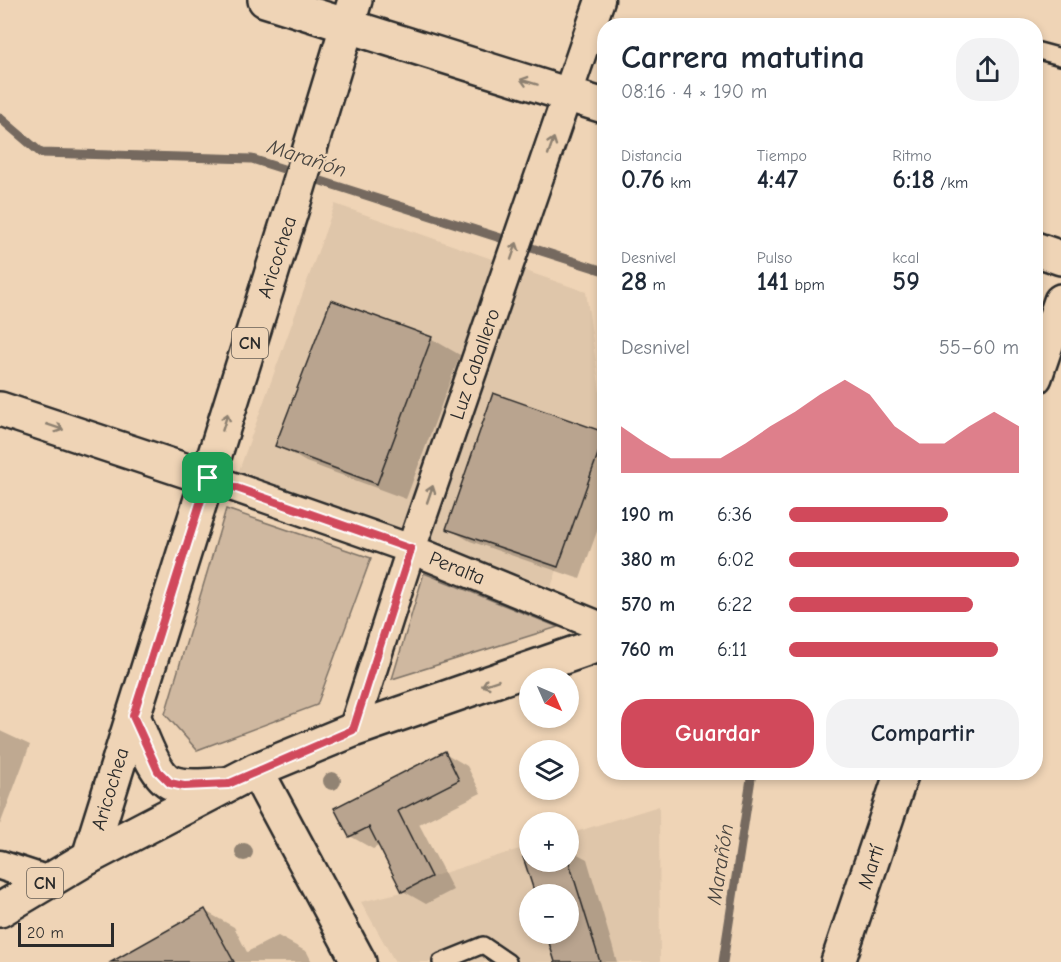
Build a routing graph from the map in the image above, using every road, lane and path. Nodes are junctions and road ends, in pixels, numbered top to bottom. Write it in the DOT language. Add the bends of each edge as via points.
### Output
graph roads {
  1 [pos="265,0"];
  2 [pos="600,0"];
  3 [pos="350,13"];
  4 [pos="1043,52"];
  5 [pos="1061,57"];
  6 [pos="569,94"];
  7 [pos="597,104"];
  8 [pos="1043,252"];
  9 [pos="1061,258"];
  10 [pos="1061,301"];
  11 [pos="1043,354"];
  12 [pos="0,409"];
  13 [pos="208,478"];
  14 [pos="411,549"];
  15 [pos="597,625"];
  16 [pos="597,645"];
  17 [pos="133,716"];
  18 [pos="353,730"];
  19 [pos="242,778"];
  20 [pos="899,780"];
  21 [pos="89,856"];
  22 [pos="0,865"];
  23 [pos="49,881"];
  24 [pos="0,910"];
  25 [pos="840,958"];
  26 [pos="359,962"];
  27 [pos="441,962"];
  28 [pos="508,962"];
  1 -- 3 [label="main road"];
  2 -- 6 [label="street, Luz Caballero"];
  6 -- 3 [label="main road, one-way"];
  13 -- 3 [label="main road, Aricochea / CN, one-way"];
  4 -- 5 [label="lane"];
  6 -- 7 [label="main road"];
  14 -- 6 [label="street, Luz Caballero, one-way"];
  8 -- 9 [label="main road"];
  10 -- 11 [label="main road"];
  12 -- 13 [label="main road, Peralta, one-way"];
  13 -- 14 [label="street, Peralta"];
  13 -- 17 [label="main road, Aricochea / CN"];
  14 -- 15 [label="street, Peralta"];
  14 -- 18 [label="street, Luz Caballero"];
  16 -- 18 [label="main road, CN, one-way"];
  17 -- 19 [label="main road" via="158,771 170,783 184,786"];
  17 -- 21 [label="main road, Aricochea / CN"];
  18 -- 19 [label="main road, CN"];
  19 -- 21 [label="main road, CN"];
  19 -- 26 [label="main road"];
  20 -- 25 [label="main road, Martí"];
  21 -- 23 [label="main road, CN"];
  22 -- 23 [label="street"];
  23 -- 24 [label="main road, CN"];
  27 -- 28 [label="lane" via="483,945"];
}
